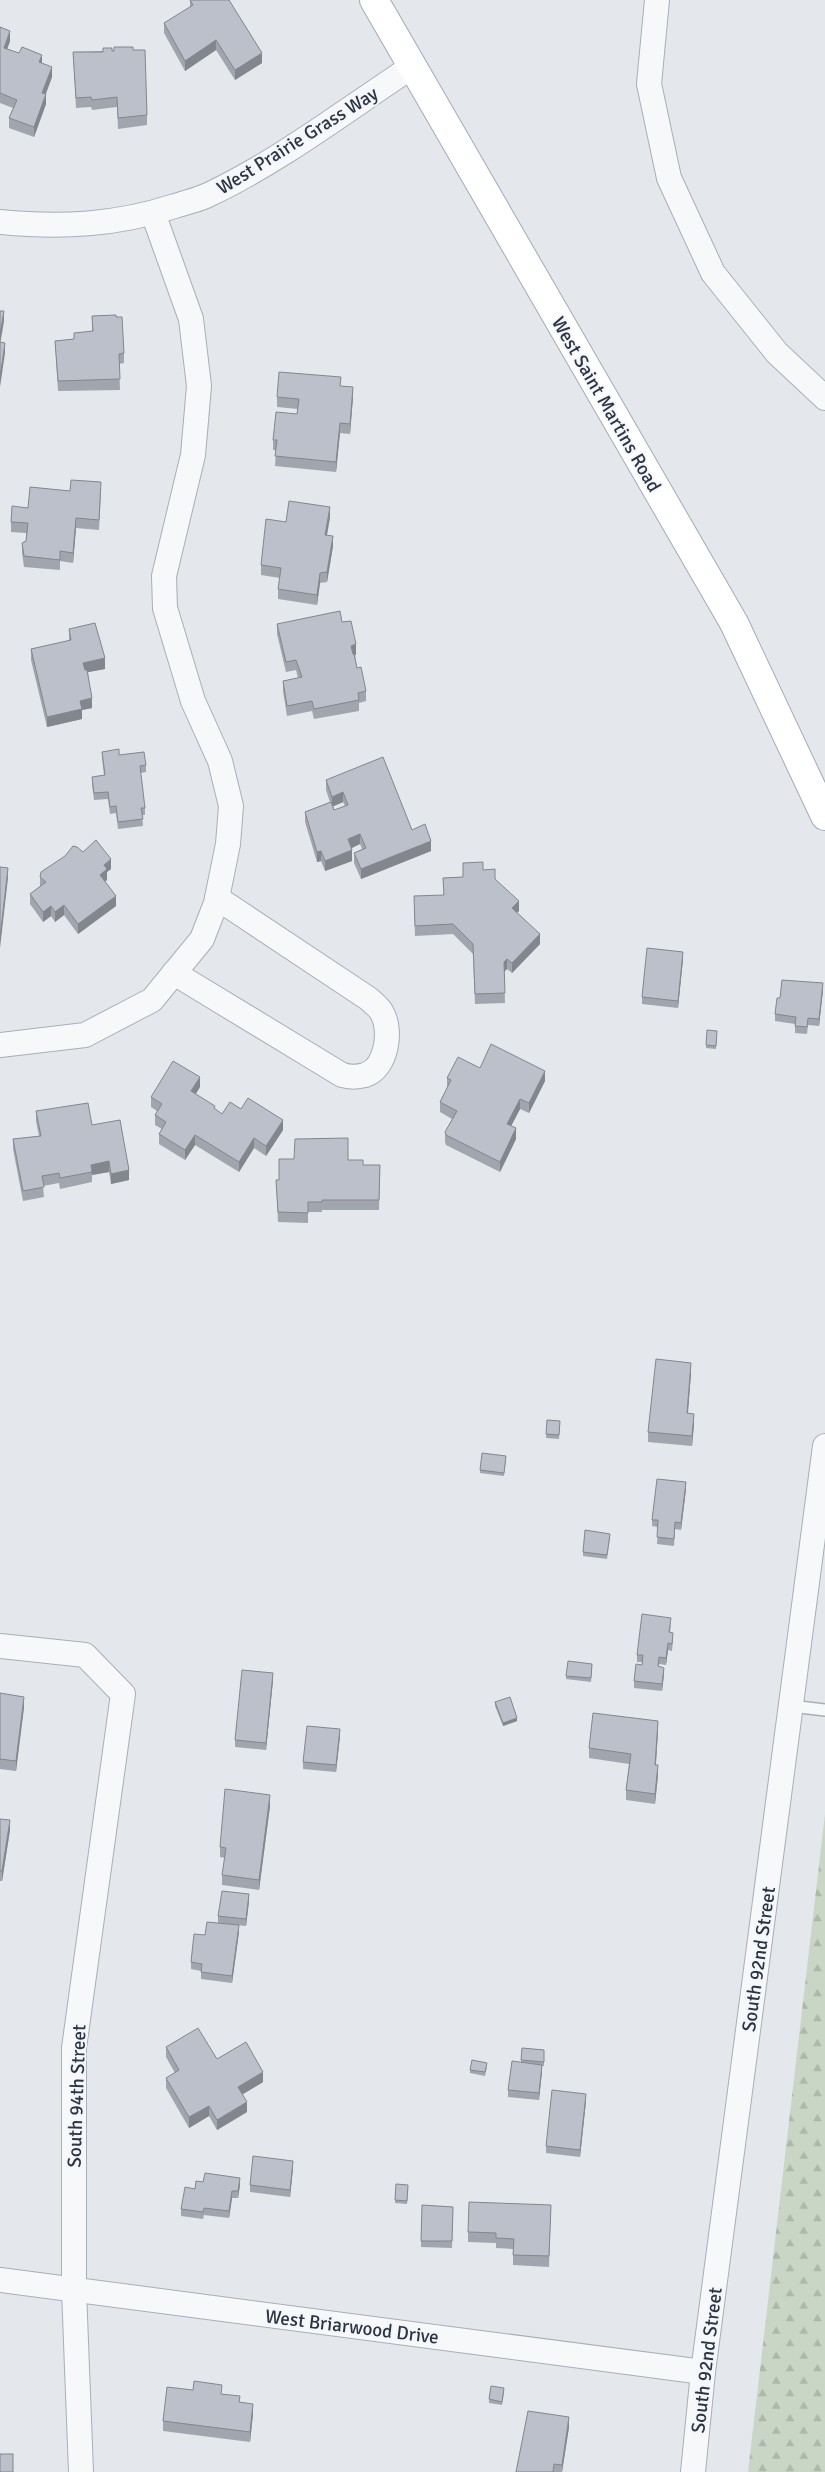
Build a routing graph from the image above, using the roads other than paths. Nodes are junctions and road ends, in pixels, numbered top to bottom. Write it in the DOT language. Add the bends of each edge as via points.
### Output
graph roads {
  1 [pos="374,0"];
  2 [pos="657,0"];
  3 [pos="413,66"];
  4 [pos="153,213"];
  5 [pos="0,222"];
  6 [pos="825,398"];
  7 [pos="825,816"];
  8 [pos="217,898"];
  9 [pos="174,973"];
  10 [pos="0,1046"];
  11 [pos="825,1446"];
  12 [pos="0,1646"];
  13 [pos="791,1706"];
  14 [pos="825,1710"];
  15 [pos="0,2280"];
  16 [pos="74,2290"];
  17 [pos="703,2372"];
  18 [pos="81,2472"];
  19 [pos="692,2472"];
  1 -- 3 [label="main road, West Saint Martins Road"];
  2 -- 6 [label="street" via="649,84 669,178 713,273 777,353"];
  3 -- 4 [label="street, West Prairie Grass Way" via="269,161 207,196"];
  3 -- 7 [label="main road, West Saint Martins Road" via="734,623"];
  4 -- 5 [label="street, West Prairie Grass Way" via="102,224 40,226"];
  4 -- 8 [label="street" via="191,319 199,386 193,455 164,576 165,608 193,701 220,761 231,806 228,844"];
  8 -- 9 [label="street" via="202,939"];
  8 -- 9 [label="street" via="369,998 382,1012 387,1028 382,1057 375,1069 366,1075 342,1075"];
  9 -- 10 [label="street" via="152,1000 85,1035"];
  11 -- 13 [label="street, South 92nd Street"];
  12 -- 16 [label="street, South 94th Street" via="84,1655 123,1694 74,2048"];
  13 -- 14 [label="lane"];
  13 -- 17 [label="street, South 92nd Street"];
  15 -- 16 [label="street, West Briarwood Drive"];
  16 -- 17 [label="street, West Briarwood Drive"];
  16 -- 18 [label="street, South 94th Street"];
  17 -- 19 [label="street, South 92nd Street"];
}
